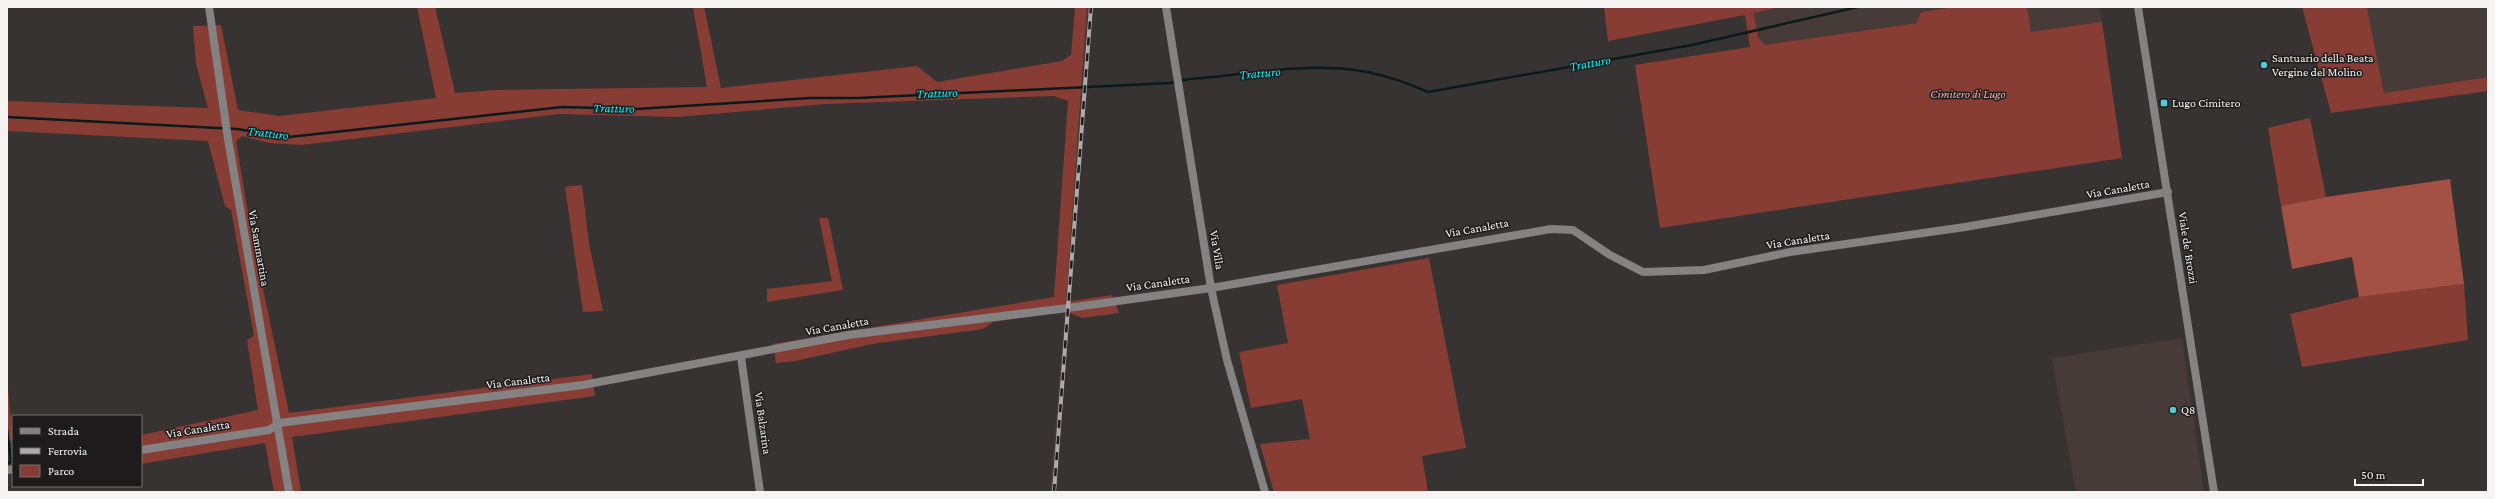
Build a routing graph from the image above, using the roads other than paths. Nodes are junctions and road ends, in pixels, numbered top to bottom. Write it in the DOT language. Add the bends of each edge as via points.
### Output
graph roads {
  1 [pos="209,7"];
  2 [pos="1166,7"];
  3 [pos="2138,7"];
  4 [pos="2168,192"];
  5 [pos="1211,288"];
  6 [pos="742,357"];
  7 [pos="278,423"];
  8 [pos="142,450"];
  9 [pos="289,492"];
  10 [pos="760,492"];
  11 [pos="1265,492"];
  12 [pos="2214,492"];
  1 -- 7 [label="street, Via Sammartina" via="227,133"];
  2 -- 5 [label="street, Via Villa"];
  3 -- 4 [label="street, Viale de' Brozzi"];
  4 -- 5 [label="street, Via Canaletta" via="1965,227 1790,252 1704,270 1643,272 1610,255 1573,230 1551,229 1516,233"];
  4 -- 12 [label="street, Viale de' Brozzi"];
  5 -- 6 [label="street, Via Canaletta" via="848,335"];
  5 -- 11 [label="street, Via Villa" via="1227,360"];
  6 -- 7 [label="street, Via Canaletta" via="583,385"];
  6 -- 10 [label="street, Via Balzarina"];
  7 -- 8 [label="street, Via Canaletta" via="269,430"];
  7 -- 9 [label="street, Via Sammartina"];
}
